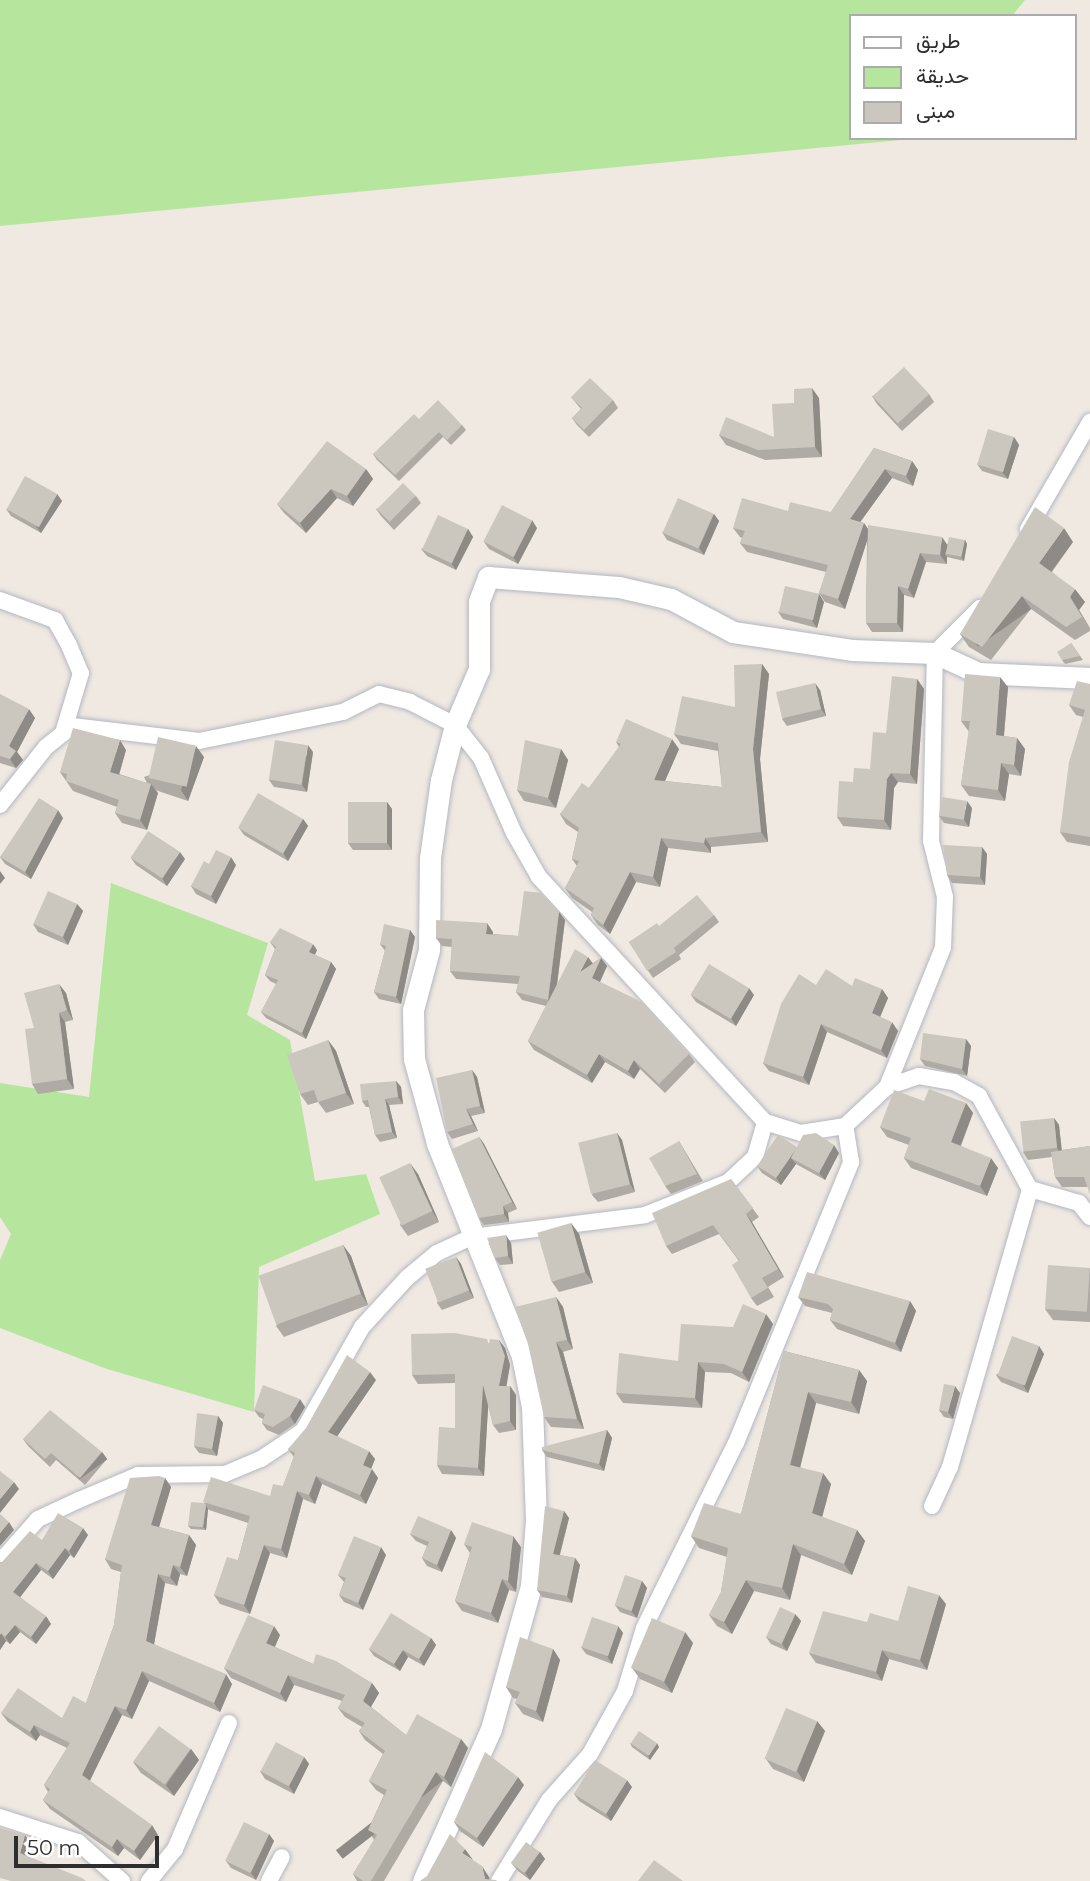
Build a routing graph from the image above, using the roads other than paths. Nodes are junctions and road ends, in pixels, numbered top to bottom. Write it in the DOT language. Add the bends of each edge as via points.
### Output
graph roads {
  1 [pos="1090,422"];
  2 [pos="1017,547"];
  3 [pos="990,591"];
  4 [pos="0,600"];
  5 [pos="935,653"];
  6 [pos="1090,678"];
  7 [pos="455,725"];
  8 [pos="63,733"];
  9 [pos="0,806"];
  10 [pos="887,1087"];
  11 [pos="765,1122"];
  12 [pos="845,1126"];
  13 [pos="1030,1189"];
  14 [pos="1090,1217"];
  15 [pos="472,1237"];
  16 [pos="932,1506"];
  17 [pos="0,1562"];
  18 [pos="229,1723"];
  19 [pos="0,1817"];
  20 [pos="282,1857"];
  21 [pos="122,1881"];
  22 [pos="149,1881"];
  23 [pos="269,1881"];
  24 [pos="423,1881"];
  25 [pos="499,1881"];
  1 -- 2 [label="street"];
  3 -- 5 [label="street" via="977,613"];
  4 -- 8 [label="street" via="55,620 68,643 81,673"];
  5 -- 6 [label="street" via="978,673"];
  5 -- 7 [label="street" via="852,650 733,632 658,596 619,587 488,577 479,601 478,669"];
  5 -- 10 [label="street" via="931,841 945,897 943,948"];
  7 -- 8 [label="street" via="410,702 379,694 343,712 199,741 72,726"];
  7 -- 11 [label="street" via="481,758 513,833 539,877"];
  7 -- 15 [label="street" via="441,780 430,858 429,950 413,1010 414,1059 437,1143"];
  8 -- 9 [label="street" via="46,747"];
  10 -- 12 [label="street"];
  10 -- 13 [label="street" via="919,1076 954,1082 979,1096"];
  11 -- 12 [label="street" via="801,1133"];
  11 -- 15 [label="street" via="755,1157 716,1187 645,1215"];
  12 -- 25 [label="street" via="851,1162 736,1443 643,1628 625,1691 590,1754 549,1800"];
  13 -- 14 [label="street" via="1079,1203"];
  13 -- 16 [label="street" via="950,1467"];
  15 -- 17 [label="street" via="437,1253 417,1269 362,1327 303,1431 261,1459 225,1474 138,1475 90,1495 38,1518"];
  15 -- 24 [label="street" via="522,1356 531,1407 535,1534 531,1586 491,1729"];
  18 -- 22 [label="street" via="175,1849"];
  19 -- 21 [label="street" via="78,1842"];
  20 -- 23 [label="street"];
}
